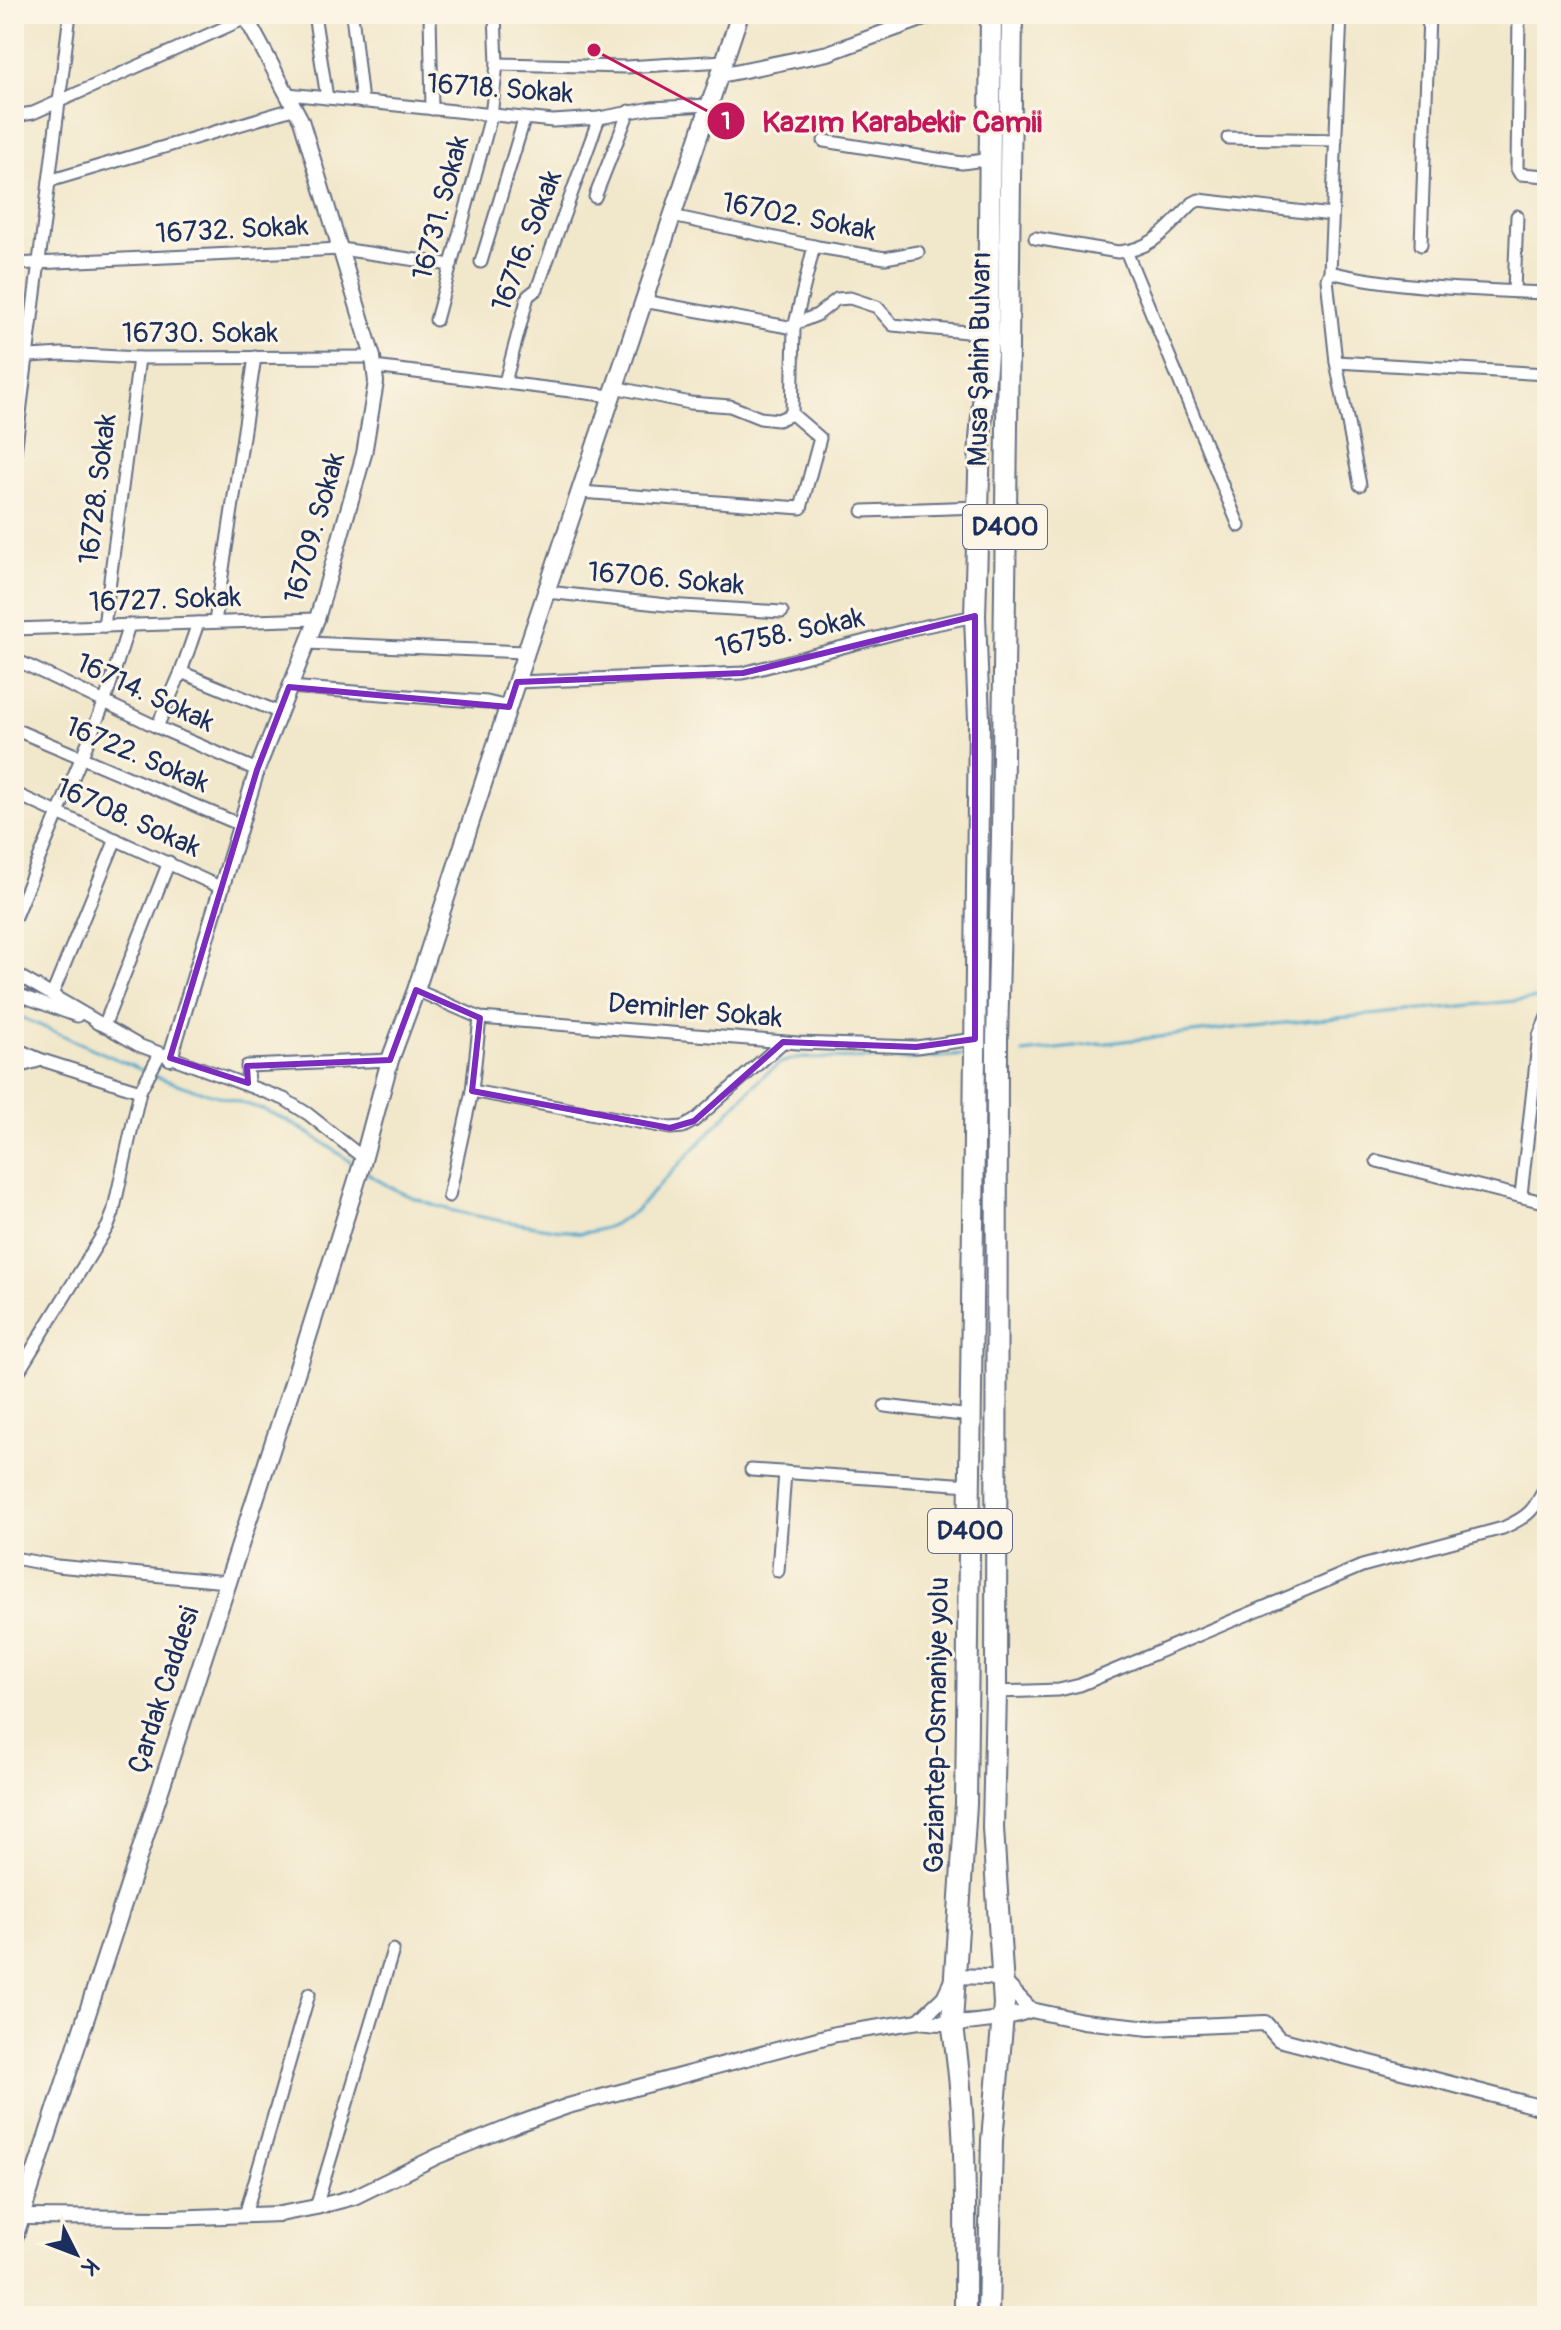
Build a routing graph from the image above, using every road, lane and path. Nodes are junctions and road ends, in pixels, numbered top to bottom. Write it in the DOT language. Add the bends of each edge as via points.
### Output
graph roads {
  1 [pos="70,14"];
  2 [pos="314,14"];
  3 [pos="352,14"];
  4 [pos="430,14"];
  5 [pos="495,14"];
  6 [pos="740,14"];
  7 [pos="935,14"];
  8 [pos="991,14"];
  9 [pos="1012,14"];
  10 [pos="1341,14"];
  11 [pos="1429,14"];
  12 [pos="1519,14"];
  13 [pos="245,16"];
  14 [pos="497,64"];
  15 [pos="722,68"];
  16 [pos="288,94"];
  17 [pos="327,98"];
  18 [pos="59,102"];
  19 [pos="362,102"];
  20 [pos="708,105"];
  21 [pos="296,108"];
  22 [pos="432,109"];
  23 [pos="629,111"];
  24 [pos="14,116"];
  25 [pos="491,116"];
  26 [pos="599,118"];
  27 [pos="524,120"];
  28 [pos="1228,138"];
  29 [pos="1336,140"];
  30 [pos="824,141"];
  31 [pos="991,159"];
  32 [pos="1547,176"];
  33 [pos="49,181"];
  34 [pos="595,197"];
  35 [pos="1332,215"];
  36 [pos="672,216"];
  37 [pos="1517,216"];
  38 [pos="1035,238"];
  39 [pos="1421,245"];
  40 [pos="814,246"];
  41 [pos="341,249"];
  42 [pos="1126,251"];
  43 [pos="918,252"];
  44 [pos="481,262"];
  45 [pos="39,263"];
  46 [pos="14,264"];
  47 [pos="451,265"];
  48 [pos="1330,272"];
  49 [pos="1514,291"];
  50 [pos="1547,293"];
  51 [pos="643,301"];
  52 [pos="436,320"];
  53 [pos="796,326"];
  54 [pos="988,334"];
  55 [pos="28,356"];
  56 [pos="14,357"];
  57 [pos="255,357"];
  58 [pos="139,358"];
  59 [pos="374,362"];
  60 [pos="1336,362"];
  61 [pos="1547,374"];
  62 [pos="505,382"];
  63 [pos="613,391"];
  64 [pos="792,414"];
  65 [pos="14,461"];
  66 [pos="1360,485"];
  67 [pos="580,492"];
  68 [pos="979,507"];
  69 [pos="863,511"];
  70 [pos="1239,526"];
  71 [pos="547,592"];
  72 [pos="782,612"];
  73 [pos="975,616"];
  74 [pos="317,619"];
  75 [pos="215,622"];
  76 [pos="198,623"];
  77 [pos="129,625"];
  78 [pos="104,626"];
  79 [pos="14,629"];
  80 [pos="307,643"];
  81 [pos="526,652"];
  82 [pos="14,659"];
  83 [pos="181,672"];
  84 [pos="517,682"];
  85 [pos="289,687"];
  86 [pos="105,701"];
  87 [pos="509,707"];
  88 [pos="278,712"];
  89 [pos="157,727"];
  90 [pos="14,729"];
  91 [pos="81,759"];
  92 [pos="257,770"];
  93 [pos="14,793"];
  94 [pos="58,814"];
  95 [pos="241,825"];
  96 [pos="116,839"];
  97 [pos="169,862"];
  98 [pos="222,888"];
  99 [pos="14,919"];
  100 [pos="14,973"];
  101 [pos="416,990"];
  102 [pos="14,993"];
  103 [pos="52,995"];
  104 [pos="1547,1017"];
  105 [pos="480,1018"];
  106 [pos="104,1026"];
  107 [pos="975,1039"];
  108 [pos="997,1040"];
  109 [pos="783,1042"];
  110 [pos="14,1048"];
  111 [pos="165,1056"];
  112 [pos="42,1060"];
  113 [pos="390,1060"];
  114 [pos="14,1068"];
  115 [pos="248,1083"];
  116 [pos="143,1088"];
  117 [pos="472,1091"];
  118 [pos="362,1161"];
  119 [pos="1377,1161"];
  120 [pos="1521,1195"];
  121 [pos="449,1196"];
  122 [pos="1547,1203"];
  123 [pos="14,1379"];
  124 [pos="885,1406"];
  125 [pos="971,1416"];
  126 [pos="751,1470"];
  127 [pos="785,1472"];
  128 [pos="1547,1484"];
  129 [pos="970,1485"];
  130 [pos="14,1558"];
  131 [pos="778,1571"];
  132 [pos="226,1582"];
  133 [pos="996,1692"];
  134 [pos="393,1950"];
  135 [pos="954,1976"];
  136 [pos="1002,1980"];
  137 [pos="309,1994"];
  138 [pos="1031,2010"];
  139 [pos="1003,2020"];
  140 [pos="919,2021"];
  141 [pos="952,2022"];
  142 [pos="1547,2109"];
  143 [pos="316,2207"];
  144 [pos="245,2215"];
  145 [pos="22,2217"];
  146 [pos="14,2238"];
  147 [pos="965,2316"];
  148 [pos="988,2316"];
  1 -- 18 [label="street"];
  2 -- 17 [label="street"];
  3 -- 19 [label="street"];
  4 -- 22 [label="street"];
  5 -- 14 [label="street, 16731. Sokak"];
  6 -- 15 [label="main road, Çardak Caddesi"];
  7 -- 15 [label="street" via="828,53"];
  8 -- 31 [label="highway, Musa Şahin Bulvarı / D400"];
  9 -- 108 [label="highway, Musa Şahin Bulvarı / D400"];
  10 -- 29 [label="street"];
  11 -- 39 [label="street"];
  12 -- 32 [label="street" via="1517,169 1525,176"];
  13 -- 16 [label="street, 16709. Sokak"];
  13 -- 18 [label="street"];
  14 -- 15 [label="street"];
  14 -- 25 [label="street, 16731. Sokak"];
  15 -- 20 [label="main road, Çardak Caddesi"];
  16 -- 17 [label="street, 16718. Sokak"];
  16 -- 21 [label="street, 16709. Sokak"];
  17 -- 19 [label="street, 16718. Sokak"];
  18 -- 24 [label="street"];
  18 -- 33 [label="street"];
  19 -- 22 [label="street, 16718. Sokak"];
  20 -- 23 [label="street, 16718. Sokak"];
  20 -- 36 [label="main road, Çardak Caddesi"];
  21 -- 33 [label="street"];
  21 -- 41 [label="street, 16709. Sokak"];
  22 -- 25 [label="street, 16718. Sokak"];
  23 -- 26 [label="street, 16718. Sokak"];
  23 -- 34 [label="street"];
  25 -- 27 [label="street, 16718. Sokak"];
  25 -- 47 [label="street, 16731. Sokak"];
  26 -- 27 [label="street, 16718. Sokak"];
  26 -- 62 [label="street, 16716. Sokak" via="537,289 528,296"];
  27 -- 44 [label="street"];
  28 -- 29 [label="street"];
  29 -- 35 [label="street"];
  30 -- 31 [label="street" via="962,163"];
  31 -- 54 [label="highway, Musa Şahin Bulvarı / D400"];
  33 -- 45 [label="street"];
  35 -- 42 [label="street" via="1207,200 1190,205 1152,242"];
  35 -- 48 [label="street"];
  36 -- 40 [label="street, 16702. Sokak"];
  36 -- 51 [label="main road, Çardak Caddesi"];
  37 -- 49 [label="street"];
  38 -- 42 [label="street"];
  40 -- 43 [label="street, 16702. Sokak" via="885,258"];
  40 -- 53 [label="street"];
  41 -- 45 [label="street, 16732. Sokak"];
  41 -- 47 [label="street, 16732. Sokak"];
  41 -- 59 [label="street, 16709. Sokak"];
  42 -- 70 [label="street"];
  45 -- 46 [label="street, 16732. Sokak"];
  45 -- 55 [label="street"];
  47 -- 52 [label="street, 16731. Sokak"];
  48 -- 49 [label="street"];
  48 -- 60 [label="street"];
  49 -- 50 [label="street"];
  51 -- 53 [label="street"];
  51 -- 63 [label="main road, Çardak Caddesi"];
  53 -- 54 [label="street" via="837,299 850,298 877,307 893,325"];
  53 -- 64 [label="street"];
  54 -- 68 [label="highway, Musa Şahin Bulvarı / D400"];
  55 -- 56 [label="street, 16730. Sokak"];
  55 -- 58 [label="street, 16730. Sokak"];
  55 -- 65 [label="street"];
  57 -- 58 [label="street, 16730. Sokak"];
  57 -- 59 [label="street, 16730. Sokak"];
  57 -- 75 [label="street"];
  58 -- 78 [label="street, 16728. Sokak"];
  59 -- 62 [label="street, 16730. Sokak"];
  59 -- 74 [label="street, 16709. Sokak" via="376,391 364,454"];
  60 -- 61 [label="street"];
  60 -- 66 [label="street"];
  62 -- 63 [label="street, 16730. Sokak"];
  63 -- 64 [label="street, 16730. Sokak" via="730,406 760,418 778,420"];
  63 -- 67 [label="main road, Çardak Caddesi"];
  64 -- 67 [label="street" via="820,438 801,508"];
  67 -- 71 [label="main road, Çardak Caddesi"];
  68 -- 69 [label="street"];
  68 -- 73 [label="highway, Musa Şahin Bulvarı / D400"];
  71 -- 72 [label="street, 16706. Sokak"];
  71 -- 81 [label="main road, Çardak Caddesi"];
  73 -- 84 [label="street, 16758. Sokak" via="743,673"];
  73 -- 107 [label="highway, Musa Şahin Bulvarı / D400"];
  74 -- 75 [label="street, 16727. Sokak"];
  74 -- 80 [label="street, 16709. Sokak"];
  75 -- 76 [label="street, 16727. Sokak"];
  76 -- 77 [label="street, 16727. Sokak"];
  76 -- 83 [label="street"];
  77 -- 78 [label="street, 16727. Sokak"];
  77 -- 86 [label="street"];
  78 -- 79 [label="street, 16727. Sokak"];
  80 -- 81 [label="street"];
  80 -- 85 [label="street, 16709. Sokak"];
  81 -- 84 [label="main road, Çardak Caddesi"];
  82 -- 86 [label="street, 16714. Sokak"];
  83 -- 88 [label="street"];
  83 -- 89 [label="street"];
  84 -- 87 [label="main road, Çardak Caddesi"];
  85 -- 87 [label="street"];
  85 -- 88 [label="street, 16709. Sokak"];
  86 -- 89 [label="street, 16714. Sokak"];
  86 -- 91 [label="street"];
  87 -- 101 [label="main road, Çardak Caddesi"];
  88 -- 92 [label="street, 16709. Sokak"];
  89 -- 92 [label="street, 16714. Sokak"];
  90 -- 91 [label="street, 16722. Sokak"];
  91 -- 94 [label="street"];
  91 -- 95 [label="street, 16722. Sokak"];
  92 -- 95 [label="street, 16709. Sokak"];
  93 -- 94 [label="street, 16708. Sokak"];
  94 -- 96 [label="street, 16708. Sokak"];
  94 -- 99 [label="street"];
  95 -- 98 [label="street, 16709. Sokak"];
  96 -- 97 [label="street, 16708. Sokak"];
  96 -- 103 [label="street"];
  97 -- 98 [label="street, 16708. Sokak"];
  97 -- 106 [label="street"];
  98 -- 111 [label="street, 16709. Sokak"];
  100 -- 103 [label="street"];
  101 -- 105 [label="street, Demirler Sokak"];
  101 -- 113 [label="main road, Çardak Caddesi"];
  102 -- 106 [label="street"];
  103 -- 106 [label="street"];
  104 -- 120 [label="street" via="1539,1036"];
  105 -- 109 [label="street, Demirler Sokak"];
  105 -- 117 [label="street"];
  106 -- 111 [label="street"];
  107 -- 109 [label="street, Demirler Sokak" via="916,1047"];
  107 -- 125 [label="highway, Gaziantep-Osmaniye yolu / D400"];
  108 -- 133 [label="highway, Gaziantep-Osmaniye yolu / D400"];
  109 -- 117 [label="street" via="683,1127"];
  110 -- 112 [label="street"];
  111 -- 115 [label="street"];
  111 -- 116 [label="street"];
  112 -- 114 [label="street"];
  112 -- 116 [label="street"];
  113 -- 115 [label="street" via="247,1066"];
  113 -- 118 [label="main road, Çardak Caddesi"];
  115 -- 118 [label="street" via="308,1114"];
  116 -- 123 [label="street" via="108,1226"];
  117 -- 121 [label="street"];
  118 -- 132 [label="main road, Çardak Caddesi"];
  119 -- 120 [label="street"];
  120 -- 122 [label="street"];
  124 -- 125 [label="street"];
  125 -- 129 [label="highway, Gaziantep-Osmaniye yolu / D400"];
  126 -- 127 [label="street"];
  127 -- 129 [label="street"];
  127 -- 131 [label="street"];
  128 -- 133 [label="street" via="1534,1510 1503,1528 1362,1566 1080,1685"];
  129 -- 135 [label="highway, Gaziantep-Osmaniye yolu / D400" via="966,1804"];
  130 -- 132 [label="street"];
  132 -- 145 [label="main road, Çardak Caddesi"];
  133 -- 136 [label="highway, Gaziantep-Osmaniye yolu / D400" via="993,1828"];
  134 -- 143 [label="street"];
  135 -- 136 [label="street"];
  135 -- 140 [label="street" via="944,1997"];
  135 -- 141 [label="highway, Gaziantep-Osmaniye yolu / D400"];
  136 -- 138 [label="street"];
  136 -- 139 [label="highway, Gaziantep-Osmaniye yolu / D400"];
  137 -- 144 [label="street"];
  138 -- 139 [label="street"];
  138 -- 142 [label="street" via="1150,2028 1265,2023 1279,2039"];
  139 -- 141 [label="street"];
  139 -- 148 [label="highway, Gaziantep-Osmaniye yolu / D400" via="992,2140"];
  140 -- 141 [label="street"];
  140 -- 143 [label="street" via="836,2034 568,2106 438,2156 354,2197"];
  141 -- 147 [label="highway, Gaziantep-Osmaniye yolu / D400" via="962,2138"];
  143 -- 144 [label="street"];
  144 -- 145 [label="street"];
  145 -- 146 [label="main road, Çardak Caddesi"];
}
